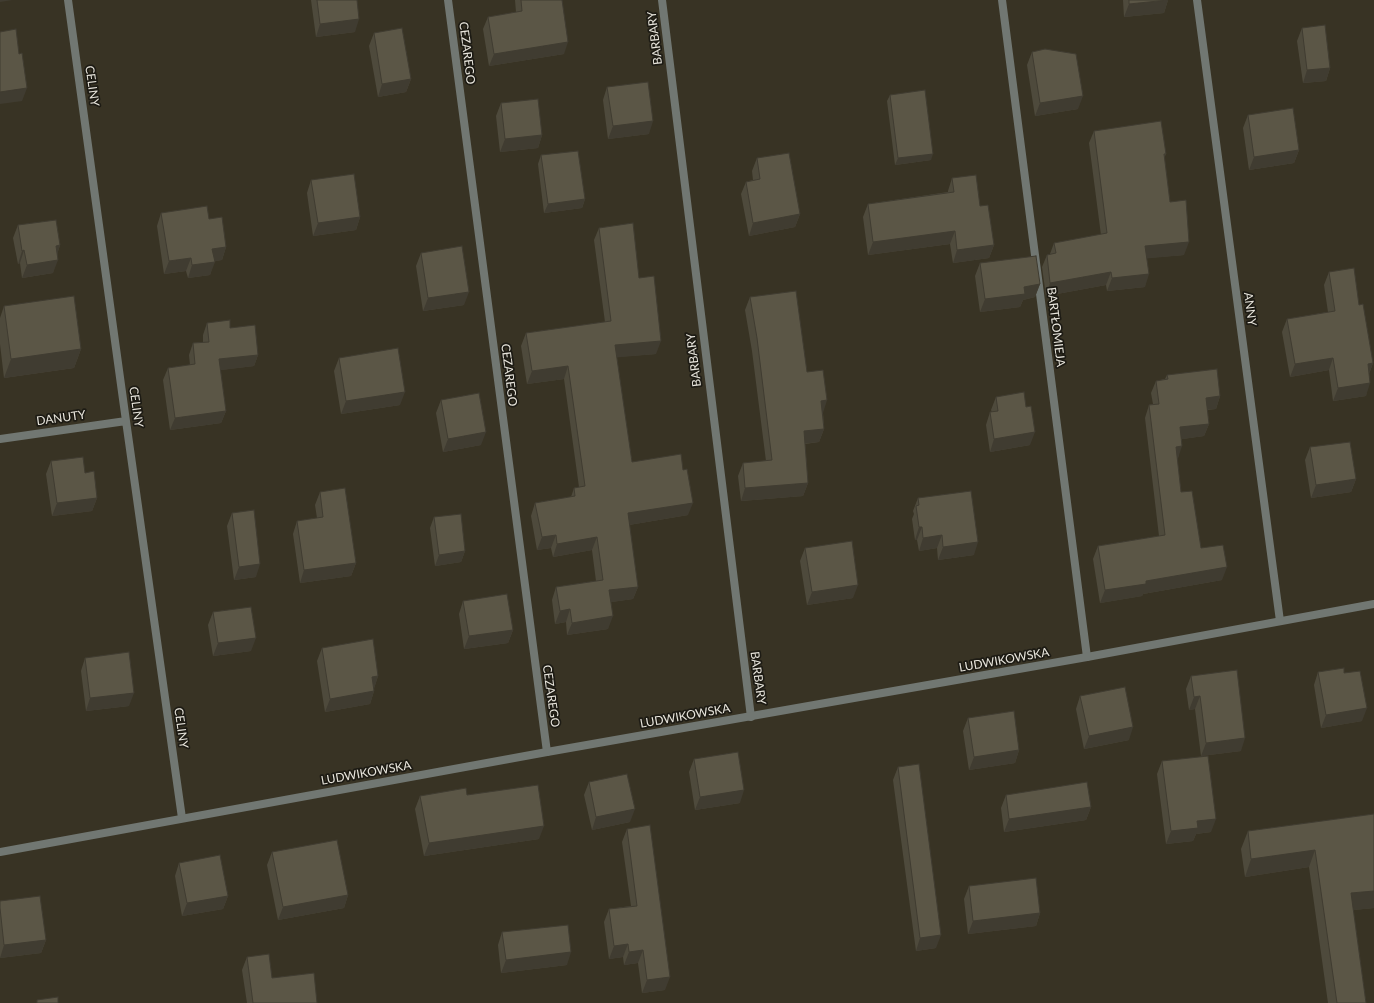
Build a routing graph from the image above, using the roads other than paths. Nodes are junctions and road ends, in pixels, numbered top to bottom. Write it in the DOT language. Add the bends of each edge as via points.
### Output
graph roads {
  1 [pos="68,0"];
  2 [pos="448,0"];
  3 [pos="662,0"];
  4 [pos="1002,0"];
  5 [pos="1197,0"];
  6 [pos="126,421"];
  7 [pos="0,439"];
  8 [pos="1374,604"];
  9 [pos="1280,621"];
  10 [pos="1087,657"];
  11 [pos="751,717"];
  12 [pos="547,752"];
  13 [pos="182,818"];
  14 [pos="0,852"];
  1 -- 6 [label="street, CELINY"];
  2 -- 12 [label="street, CEZAREGO"];
  3 -- 11 [label="street, BARBARY"];
  4 -- 10 [label="street, BARTŁOMIEJA"];
  5 -- 9 [label="street, ANNY"];
  6 -- 7 [label="street, DANUTY"];
  6 -- 13 [label="street, CELINY"];
  8 -- 9 [label="street, LUDWIKOWSKA"];
  9 -- 10 [label="street, LUDWIKOWSKA"];
  10 -- 11 [label="street, LUDWIKOWSKA"];
  11 -- 12 [label="street, LUDWIKOWSKA"];
  12 -- 13 [label="street, LUDWIKOWSKA"];
  13 -- 14 [label="street, LUDWIKOWSKA"];
}
